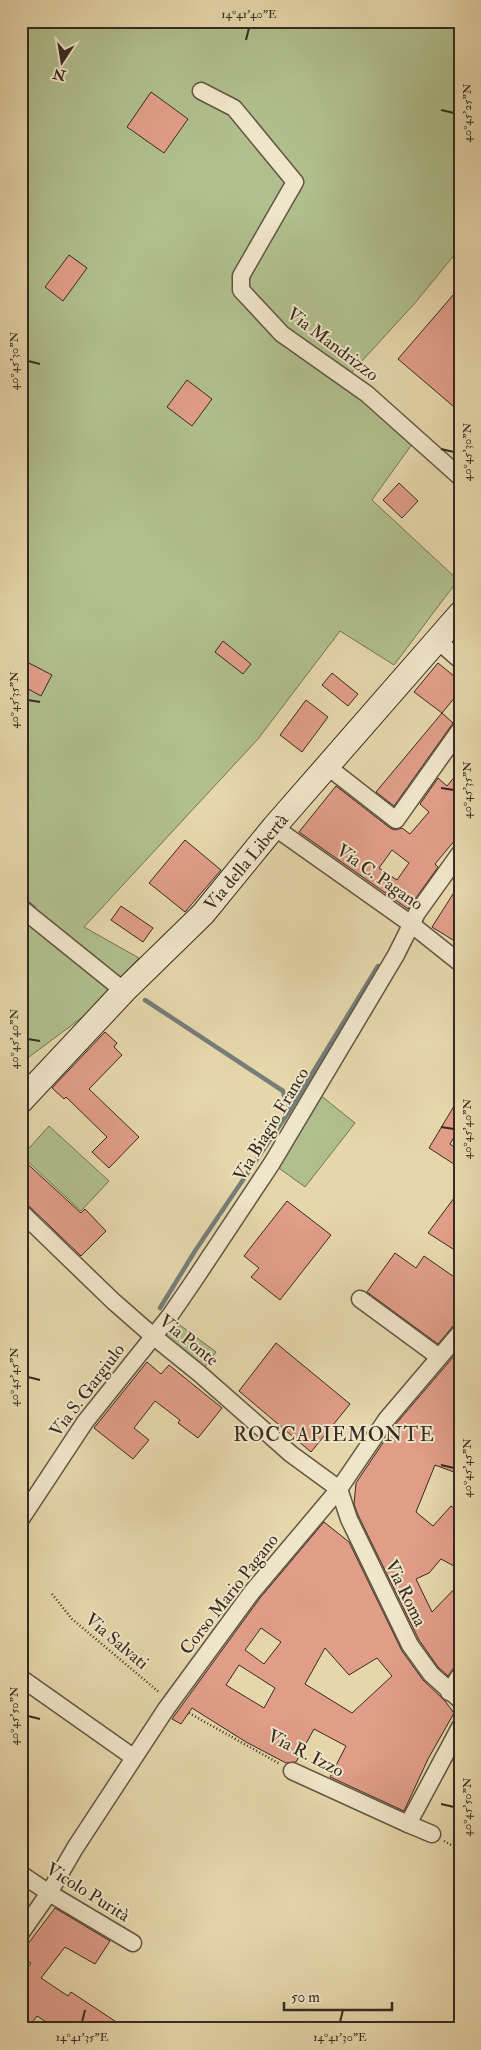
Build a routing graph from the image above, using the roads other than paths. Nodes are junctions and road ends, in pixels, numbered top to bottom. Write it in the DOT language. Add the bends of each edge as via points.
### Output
graph roads {
  1 [pos="201,91"];
  2 [pos="460,477"];
  3 [pos="460,614"];
  4 [pos="437,640"];
  5 [pos="460,660"];
  6 [pos="460,730"];
  7 [pos="328,766"];
  8 [pos="274,827"];
  9 [pos="460,853"];
  10 [pos="21,908"];
  11 [pos="411,924"];
  12 [pos="460,963"];
  13 [pos="124,991"];
  14 [pos="21,1101"];
  15 [pos="21,1212"];
  16 [pos="360,1298"];
  17 [pos="460,1333"];
  18 [pos="152,1336"];
  19 [pos="439,1357"];
  20 [pos="339,1489"];
  21 [pos="21,1519"];
  22 [pos="460,1675"];
  23 [pos="21,1678"];
  24 [pos="454,1696"];
  25 [pos="460,1727"];
  26 [pos="133,1757"];
  27 [pos="292,1770"];
  28 [pos="408,1824"];
  29 [pos="432,1834"];
  30 [pos="21,1874"];
  31 [pos="49,1893"];
  32 [pos="21,1932"];
  33 [pos="133,1943"];
  1 -- 2 [label="street, Via Mandrizzo" via="234,108 295,182 241,276 241,290 282,334 367,394"];
  3 -- 4 [label="main road, Via della Libertà"];
  4 -- 5 [label="street"];
  4 -- 7 [label="main road, Via della Libertà"];
  6 -- 7 [label="street" via="396,820"];
  7 -- 8 [label="main road, Via della Libertà"];
  8 -- 11 [label="street, Via C. Pagano"];
  8 -- 13 [label="main road, Via della Libertà" via="203,914"];
  9 -- 11 [label="street, Via Biagio Franco"];
  10 -- 13 [label="street"];
  11 -- 12 [label="street, Via C. Pagano"];
  11 -- 18 [label="street, Via Biagio Franco" via="396,956 272,1163 170,1317"];
  13 -- 14 [label="main road, Via della Libertà"];
  15 -- 18 [label="street, Via Ponte"];
  16 -- 19 [label="street"];
  17 -- 19 [label="street, Corso Mario Pagano"];
  18 -- 20 [label="street, Via Ponte" via="291,1454"];
  18 -- 21 [label="street, Via S. Gargiulo" via="85,1422"];
  19 -- 20 [label="street, Corso Mario Pagano" via="386,1420"];
  20 -- 24 [label="street, Via Roma" via="348,1519 410,1645 431,1674"];
  20 -- 26 [label="street, Corso Mario Pagano" via="252,1592"];
  22 -- 24 [label="street"];
  23 -- 26 [label="street"];
  25 -- 28 [label="street"];
  26 -- 31 [label="street, Corso Mario Pagano"];
  27 -- 28 [label="street, Via R. Izzo"];
  28 -- 29 [label="street, Via R. Izzo"];
  30 -- 31 [label="street, Vicolo Purità"];
  31 -- 32 [label="street, Corso Mario Pagano"];
  31 -- 33 [label="street, Vicolo Purità"];
}
